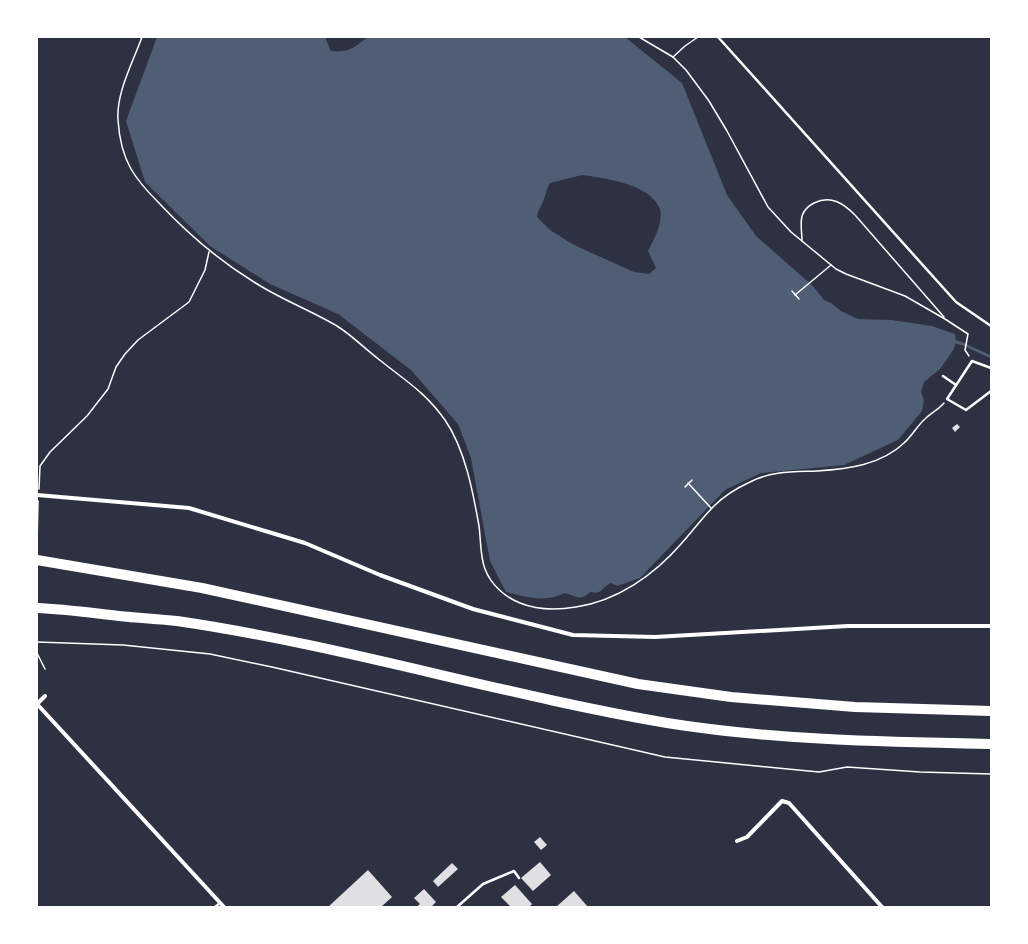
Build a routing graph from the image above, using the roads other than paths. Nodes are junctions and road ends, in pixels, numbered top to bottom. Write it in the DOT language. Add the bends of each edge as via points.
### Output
graph roads {
  1 [pos="718,37"];
  2 [pos="991,326"];
  3 [pos="991,368"];
  4 [pos="943,376"];
  5 [pos="956,385"];
  6 [pos="991,391"];
  7 [pos="38,495"];
  8 [pos="37,560"];
  9 [pos="37,608"];
  10 [pos="991,626"];
  11 [pos="45,696"];
  12 [pos="991,711"];
  13 [pos="991,744"];
  14 [pos="737,841"];
  15 [pos="519,878"];
  16 [pos="220,903"];
  17 [pos="215,907"];
  18 [pos="224,907"];
  19 [pos="457,907"];
  20 [pos="882,907"];
  1 -- 2 [label="lane" via="956,302"];
  3 -- 5 [label="lane" via="972,361"];
  4 -- 5 [label="lane"];
  5 -- 6 [label="lane" via="948,399 966,410"];
  7 -- 10 [label="street" via="188,508 305,543 380,575 473,609 573,635 655,637 848,626"];
  8 -- 12 [label="highway" via="202,588 638,684 731,697 854,707"];
  9 -- 13 [label="highway" via="176,621 275,639 668,723 773,736"];
  11 -- 16 [label="street" via="37,704"];
  14 -- 20 [label="street" via="747,837 782,801 789,803"];
  15 -- 19 [label="lane" via="514,871 500,876 483,884"];
  16 -- 17 [label="lane"];
  16 -- 18 [label="street"];
}
